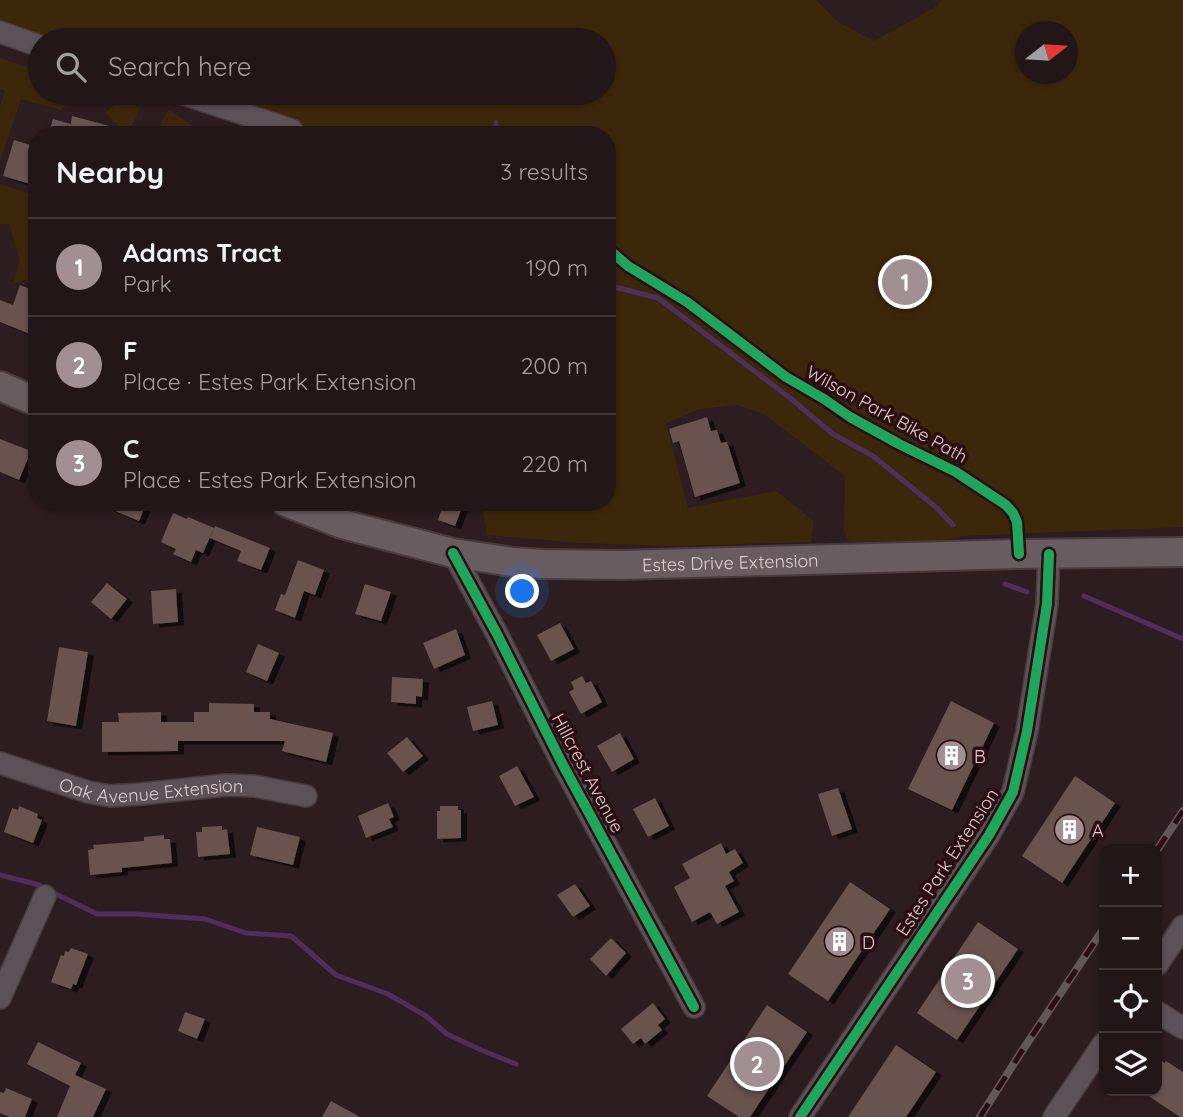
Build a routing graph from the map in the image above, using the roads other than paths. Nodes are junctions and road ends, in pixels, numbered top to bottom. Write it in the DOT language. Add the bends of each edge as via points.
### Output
graph roads {
  1 [pos="0,32"];
  2 [pos="28,42"];
  3 [pos="217,105"];
  4 [pos="280,126"];
  5 [pos="0,386"];
  6 [pos="28,398"];
  7 [pos="309,511"];
  8 [pos="1183,552"];
  9 [pos="453,554"];
  10 [pos="1049,554"];
  11 [pos="0,763"];
  12 [pos="306,796"];
  13 [pos="45,896"];
  14 [pos="1183,926"];
  15 [pos="1162,958"];
  16 [pos="0,998"];
  17 [pos="694,1007"];
  18 [pos="1162,1015"];
  19 [pos="1183,1028"];
  20 [pos="1099,1050"];
  21 [pos="800,1117"];
  22 [pos="1054,1117"];
  1 -- 2 [label="street"];
  3 -- 4 [label="street"];
  5 -- 6 [label="main road"];
  7 -- 9 [label="main road, Estes Drive Extension"];
  8 -- 10 [label="main road, Estes Drive Extension"];
  9 -- 10 [label="main road, Estes Drive Extension" via="575,565"];
  9 -- 17 [label="street, Hillcrest Avenue"];
  10 -- 21 [label="street, Estes Park Extension" via="1047,604 1013,792"];
  11 -- 12 [label="street, Oak Avenue Extension" via="110,796 226,785"];
  13 -- 16 [label="street"];
  14 -- 15 [label="street"];
  18 -- 19 [label="street"];
  20 -- 22 [label="street"];
}
